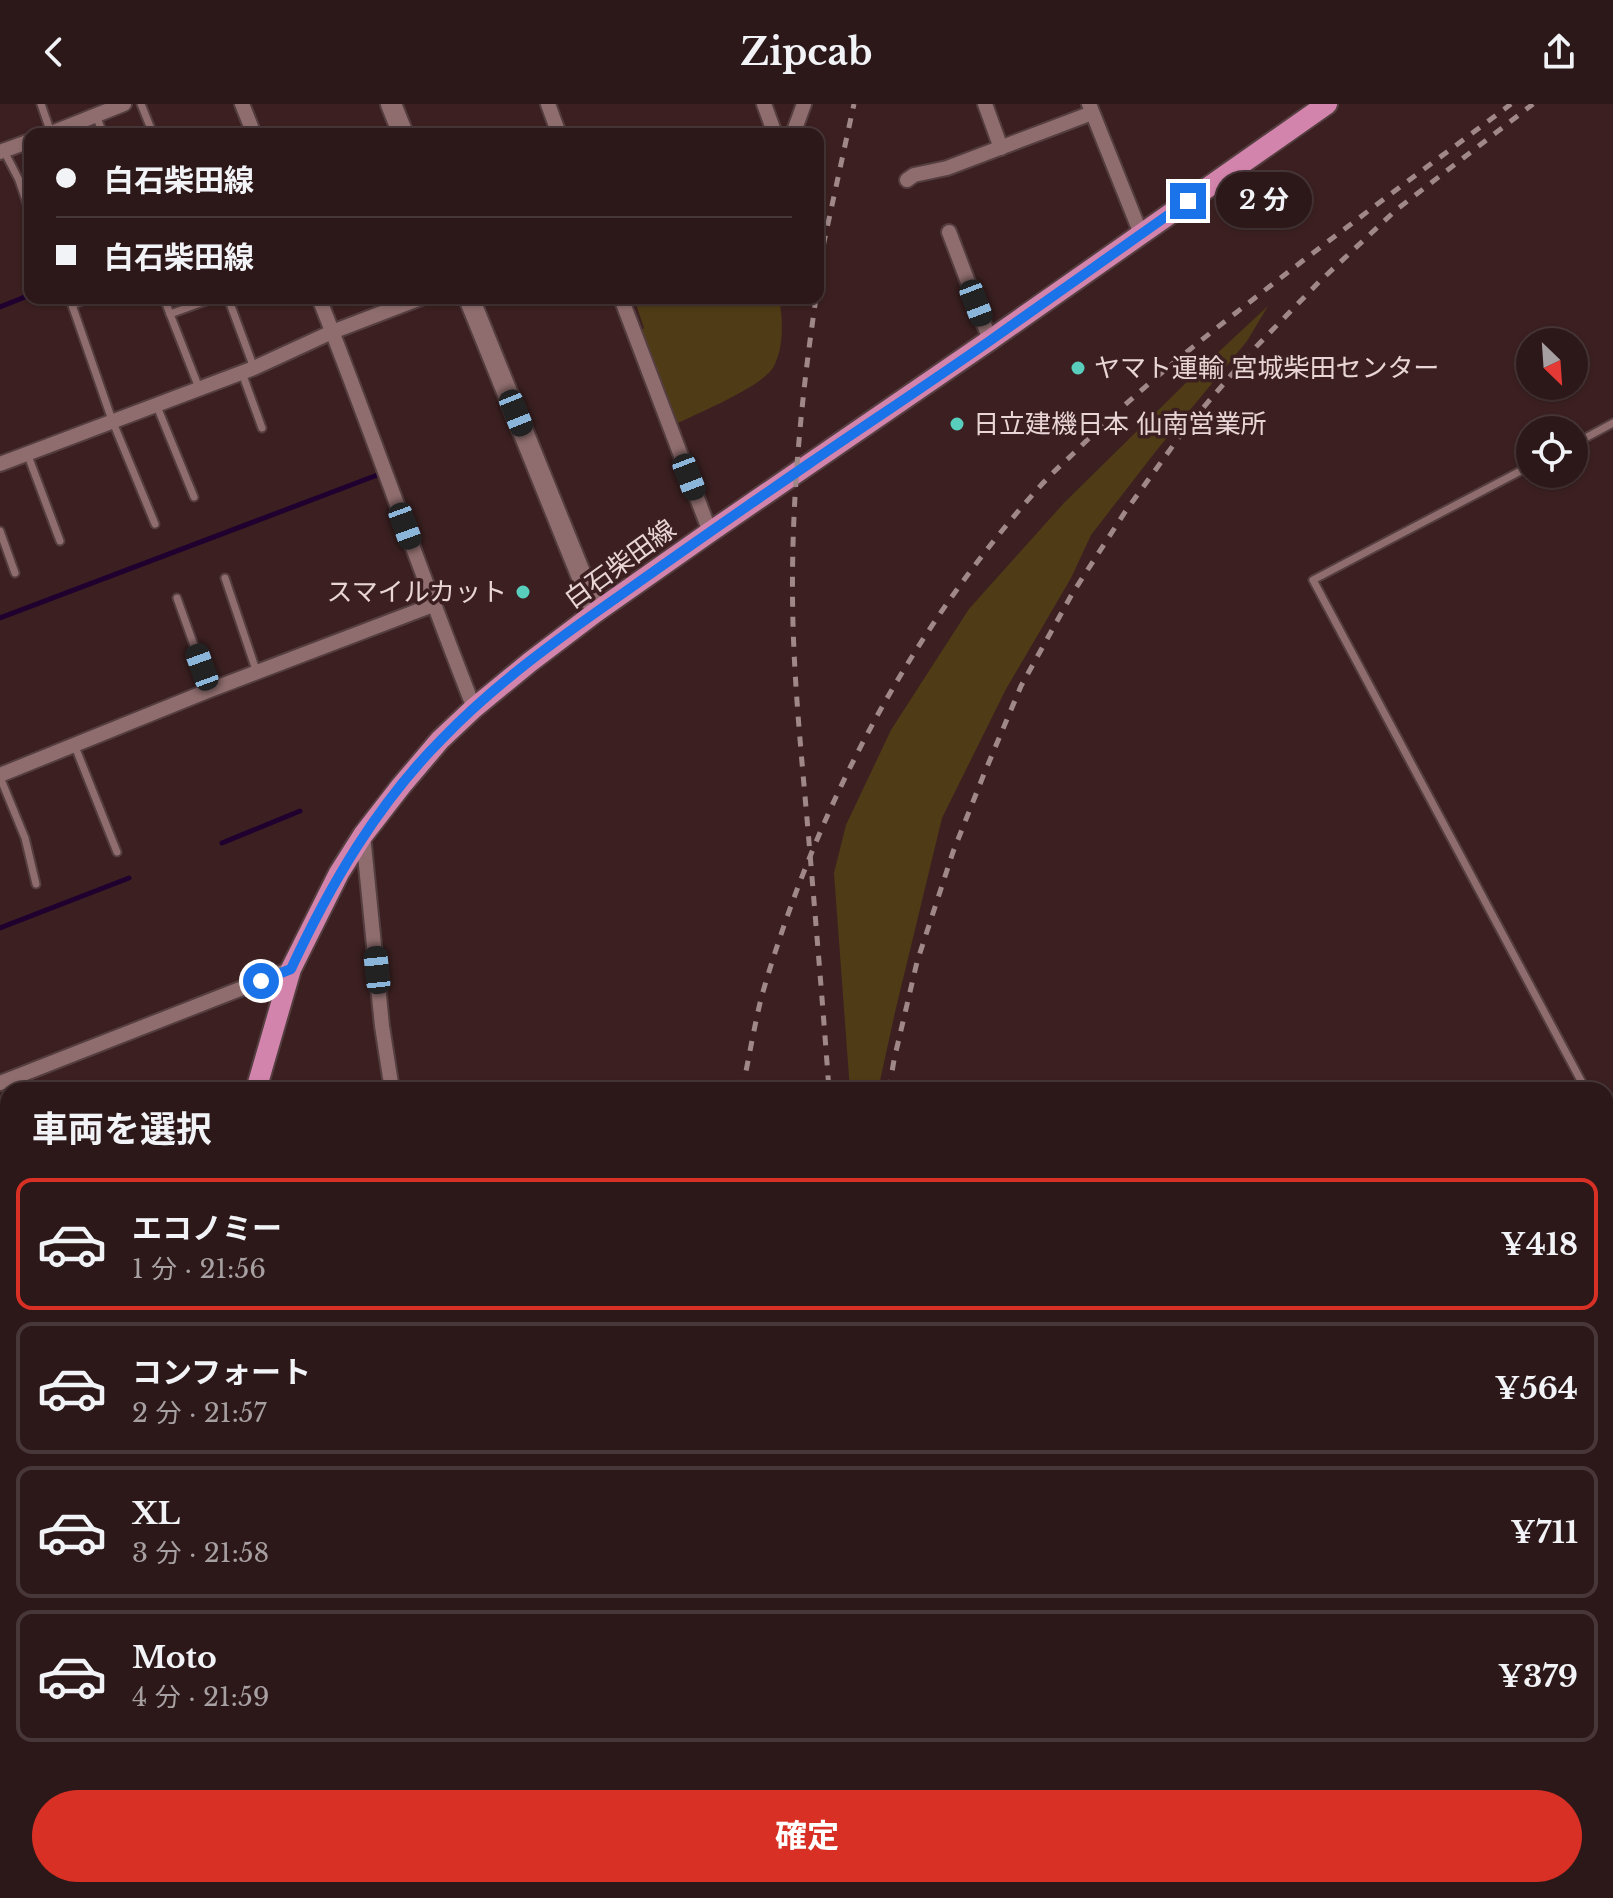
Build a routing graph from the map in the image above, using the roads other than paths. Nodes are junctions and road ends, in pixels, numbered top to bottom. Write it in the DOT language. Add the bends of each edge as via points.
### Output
graph roads {
  1 [pos="41,104"];
  2 [pos="124,104"];
  3 [pos="141,104"];
  4 [pos="242,104"];
  5 [pos="391,104"];
  6 [pos="548,104"];
  7 [pos="764,104"];
  8 [pos="804,104"];
  9 [pos="985,104"];
  10 [pos="1327,104"];
  11 [pos="1090,108"];
  12 [pos="96,115"];
  13 [pos="48,128"];
  14 [pos="65,128"];
  15 [pos="101,128"];
  16 [pos="151,128"];
  17 [pos="252,128"];
  18 [pos="401,128"];
  19 [pos="557,128"];
  20 [pos="773,128"];
  21 [pos="795,128"];
  22 [pos="24,143"];
  23 [pos="1001,148"];
  24 [pos="2,152"];
  25 [pos="907,180"];
  26 [pos="24,195"];
  27 [pos="949,232"];
  28 [pos="1141,234"];
  29 [pos="74,304"];
  30 [pos="166,304"];
  31 [pos="198,304"];
  32 [pos="230,304"];
  33 [pos="321,304"];
  34 [pos="405,304"];
  35 [pos="471,304"];
  36 [pos="623,304"];
  37 [pos="170,314"];
  38 [pos="332,332"];
  39 [pos="990,340"];
  40 [pos="248,370"];
  41 [pos="199,388"];
  42 [pos="156,404"];
  43 [pos="112,420"];
  44 [pos="1613,423"];
  45 [pos="262,428"];
  46 [pos="1588,436"];
  47 [pos="27,453"];
  48 [pos="0,464"];
  49 [pos="1516,473"];
  50 [pos="194,497"];
  51 [pos="155,524"];
  52 [pos="0,531"];
  53 [pos="710,532"];
  54 [pos="60,541"];
  55 [pos="15,573"];
  56 [pos="225,578"];
  57 [pos="177,598"];
  58 [pos="433,605"];
  59 [pos="596,612"];
  60 [pos="257,673"];
  61 [pos="210,690"];
  62 [pos="474,708"];
  63 [pos="74,744"];
  64 [pos="0,776"];
  65 [pos="363,835"];
  66 [pos="117,852"];
  67 [pos="36,884"];
  68 [pos="291,969"];
  69 [pos="3,1082"];
  70 [pos="258,1082"];
  71 [pos="391,1082"];
  72 [pos="1582,1082"];
  1 -- 13 [label="lane"];
  2 -- 12 [label="street"];
  3 -- 16 [label="lane"];
  4 -- 17 [label="street"];
  5 -- 18 [label="street"];
  6 -- 19 [label="street"];
  7 -- 20 [label="street"];
  8 -- 21 [label="street"];
  9 -- 23 [label="street"];
  10 -- 28 [label="main road, 白石柴田線"];
  11 -- 23 [label="street"];
  11 -- 28 [label="street"];
  12 -- 14 [label="street"];
  12 -- 15 [label="lane"];
  22 -- 24 [label="street"];
  23 -- 25 [label="street"];
  24 -- 26 [label="lane"];
  27 -- 39 [label="street"];
  28 -- 39 [label="main road, 白石柴田線"];
  29 -- 43 [label="lane"];
  30 -- 37 [label="lane"];
  31 -- 37 [label="lane"];
  32 -- 40 [label="lane"];
  33 -- 38 [label="street"];
  34 -- 38 [label="street"];
  35 -- 59 [label="street"];
  36 -- 53 [label="street"];
  37 -- 41 [label="lane"];
  38 -- 40 [label="street"];
  38 -- 58 [label="street"];
  39 -- 53 [label="main road, 白石柴田線"];
  40 -- 41 [label="street"];
  40 -- 45 [label="lane"];
  41 -- 42 [label="street"];
  42 -- 43 [label="street"];
  42 -- 50 [label="lane"];
  43 -- 47 [label="street"];
  43 -- 51 [label="lane"];
  44 -- 46 [label="lane"];
  47 -- 48 [label="street"];
  47 -- 54 [label="lane"];
  49 -- 72 [label="lane" via="1313,580"];
  52 -- 55 [label="lane"];
  53 -- 59 [label="main road, 白石柴田線"];
  56 -- 60 [label="lane"];
  57 -- 61 [label="lane"];
  58 -- 60 [label="street"];
  58 -- 62 [label="street"];
  59 -- 62 [label="main road, 白石柴田線"];
  60 -- 61 [label="street"];
  61 -- 63 [label="street"];
  62 -- 65 [label="main road, 白石柴田線" via="440,740"];
  63 -- 64 [label="street"];
  63 -- 66 [label="lane"];
  64 -- 67 [label="lane" via="25,838"];
  65 -- 68 [label="main road, 白石柴田線"];
  65 -- 71 [label="street"];
  68 -- 69 [label="street"];
  68 -- 70 [label="main road, 白石柴田線"];
}
